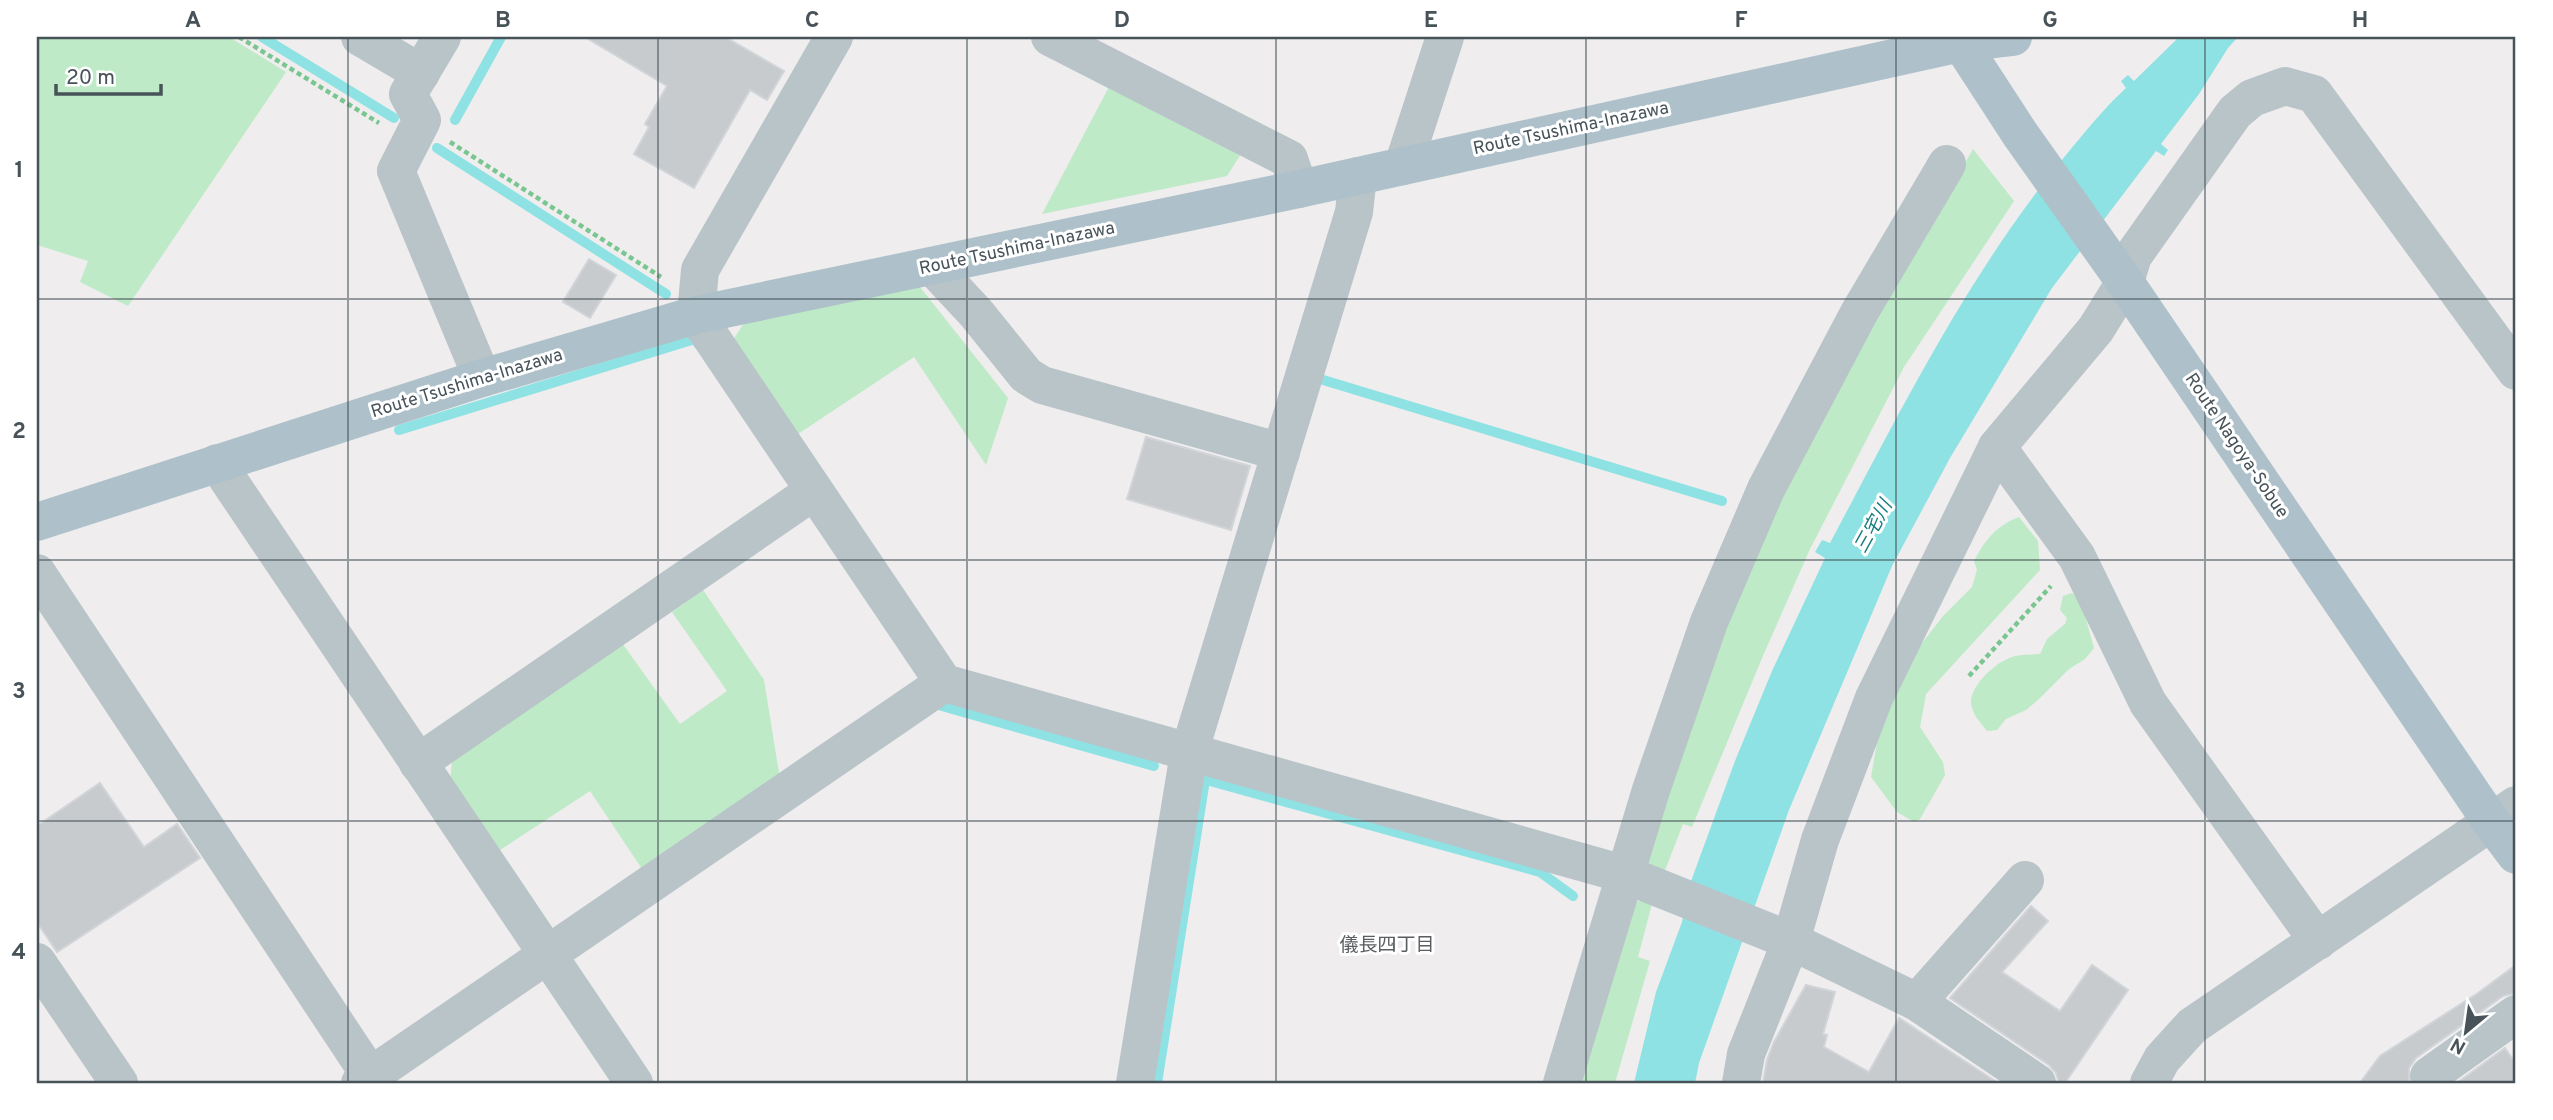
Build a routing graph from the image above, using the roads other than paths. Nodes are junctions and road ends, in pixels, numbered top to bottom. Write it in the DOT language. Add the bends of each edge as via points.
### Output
graph roads {
  1 [pos="360,37"];
  2 [pos="442,37"];
  3 [pos="1050,37"];
  4 [pos="1446,37"];
  5 [pos="2013,37"];
  6 [pos="1959,40"];
  7 [pos="821,41"];
  8 [pos="421,73"];
  9 [pos="1947,164"];
  10 [pos="1403,166"];
  11 [pos="1358,176"];
  12 [pos="1299,189"];
  13 [pos="933,267"];
  14 [pos="2118,272"];
  15 [pos="696,315"];
  16 [pos="2516,371"];
  17 [pos="482,378"];
  18 [pos="1997,447"];
  19 [pos="1281,452"];
  20 [pos="217,463"];
  21 [pos="814,491"];
  22 [pos="37,522"];
  23 [pos="37,573"];
  24 [pos="944,683"];
  25 [pos="1189,753"];
  26 [pos="418,763"];
  27 [pos="2504,814"];
  28 [pos="2516,855"];
  29 [pos="1640,880"];
  30 [pos="2025,880"];
  31 [pos="1785,939"];
  32 [pos="2318,941"];
  33 [pos="547,955"];
  34 [pos="39,969"];
  35 [pos="1917,1002"];
  36 [pos="2516,1014"];
  37 [pos="2429,1076"];
  38 [pos="369,1081"];
  39 [pos="119,1083"];
  40 [pos="634,1083"];
  41 [pos="1135,1083"];
  42 [pos="1562,1083"];
  43 [pos="1741,1083"];
  44 [pos="2037,1083"];
  45 [pos="2149,1083"];
  1 -- 8 [label="street"];
  2 -- 8 [label="street"];
  3 -- 12 [label="street" via="1289,159"];
  4 -- 10 [label="street"];
  5 -- 6 [label="main road, Route Tsushima-Inazawa"];
  6 -- 10 [label="main road, Route Tsushima-Inazawa"];
  6 -- 14 [label="main road, Route Nagoya-Sobue"];
  7 -- 15 [label="street" via="700,270"];
  8 -- 17 [label="street" via="408,94 422,120 396,172"];
  9 -- 29 [label="street" via="1859,313 1766,489 1709,622 1651,790"];
  10 -- 11 [label="main road, Route Tsushima-Inazawa"];
  11 -- 12 [label="main road, Route Tsushima-Inazawa"];
  11 -- 19 [label="street" via="1354,212"];
  12 -- 13 [label="main road, Route Tsushima-Inazawa"];
  13 -- 15 [label="main road, Route Tsushima-Inazawa"];
  13 -- 19 [label="street" via="1026,375 1042,385"];
  14 -- 16 [label="street" via="2235,112 2252,98 2285,86 2314,94"];
  14 -- 18 [label="street" via="2096,329"];
  14 -- 27 [label="main road, Route Nagoya-Sobue"];
  15 -- 17 [label="main road, Route Tsushima-Inazawa"];
  15 -- 21 [label="street"];
  17 -- 20 [label="main road, Route Tsushima-Inazawa"];
  18 -- 31 [label="street" via="1874,698"];
  18 -- 32 [label="street" via="2077,557 2148,704"];
  19 -- 25 [label="street"];
  20 -- 22 [label="main road, Route Tsushima-Inazawa"];
  20 -- 26 [label="street"];
  21 -- 24 [label="street"];
  21 -- 26 [label="street"];
  23 -- 38 [label="street"];
  24 -- 25 [label="street"];
  24 -- 33 [label="street"];
  25 -- 29 [label="street"];
  25 -- 41 [label="street"];
  26 -- 33 [label="street"];
  27 -- 28 [label="main road, Route Nagoya-Sobue"];
  27 -- 32 [label="street"];
  29 -- 31 [label="street"];
  29 -- 42 [label="street"];
  30 -- 35 [label="street"];
  31 -- 35 [label="street"];
  31 -- 43 [label="street" via="1746,1054"];
  32 -- 45 [label="street" via="2192,1027 2162,1059"];
  33 -- 38 [label="street"];
  33 -- 40 [label="street"];
  34 -- 39 [label="street"];
  35 -- 44 [label="street"];
  36 -- 37 [label="street"];
}
